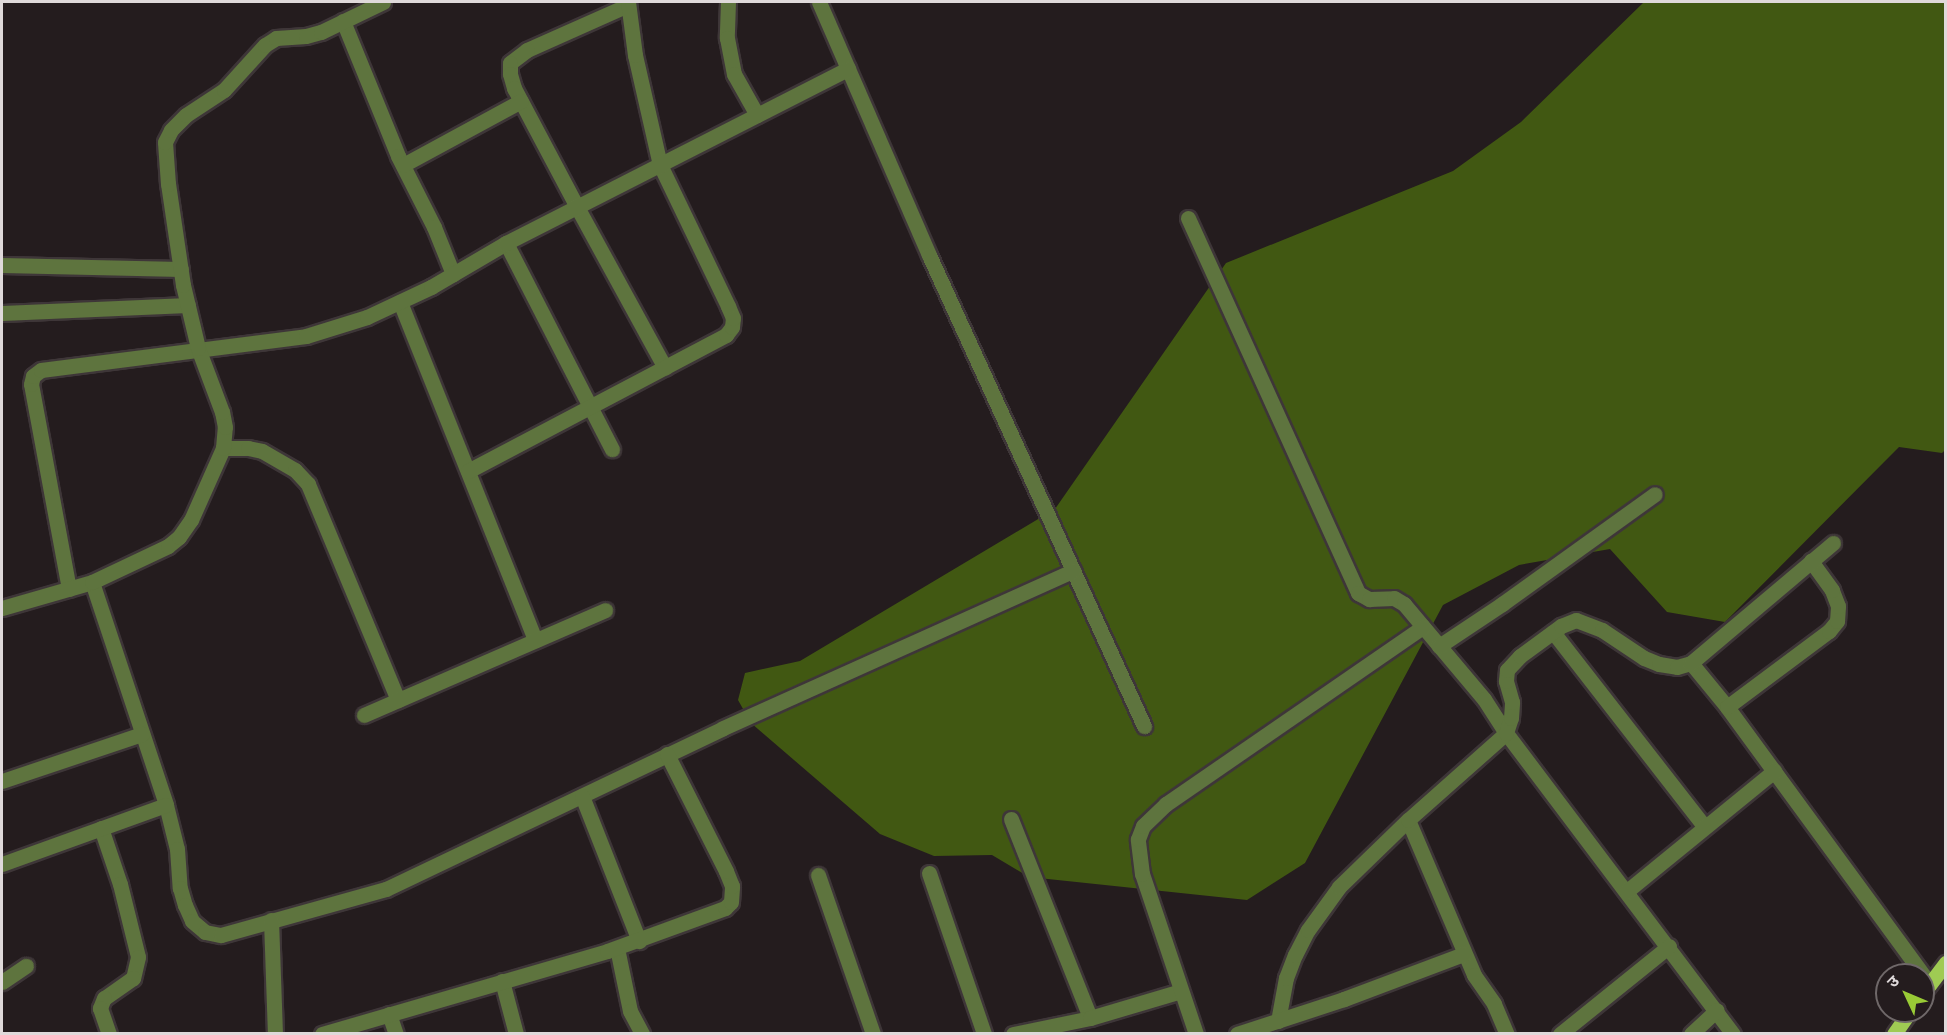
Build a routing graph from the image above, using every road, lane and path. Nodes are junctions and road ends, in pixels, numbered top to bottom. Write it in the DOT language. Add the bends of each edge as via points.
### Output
graph roads {
  1 [pos="383,2"];
  2 [pos="728,2"];
  3 [pos="819,2"];
  4 [pos="628,3"];
  5 [pos="343,21"];
  6 [pos="848,69"];
  7 [pos="521,100"];
  8 [pos="758,116"];
  9 [pos="403,165"];
  10 [pos="660,165"];
  11 [pos="577,207"];
  12 [pos="1188,218"];
  13 [pos="506,243"];
  14 [pos="2,265"];
  15 [pos="181,269"];
  16 [pos="453,274"];
  17 [pos="400,302"];
  18 [pos="188,306"];
  19 [pos="2,313"];
  20 [pos="198,348"];
  21 [pos="665,368"];
  22 [pos="591,408"];
  23 [pos="224,448"];
  24 [pos="612,449"];
  25 [pos="468,471"];
  26 [pos="1655,495"];
  27 [pos="1833,543"];
  28 [pos="1811,561"];
  29 [pos="1073,571"];
  30 [pos="92,582"];
  31 [pos="69,589"];
  32 [pos="2,608"];
  33 [pos="605,610"];
  34 [pos="1423,627"];
  35 [pos="1553,632"];
  36 [pos="535,640"];
  37 [pos="1439,645"];
  38 [pos="1691,663"];
  39 [pos="398,700"];
  40 [pos="1727,707"];
  41 [pos="364,715"];
  42 [pos="1144,726"];
  43 [pos="1506,733"];
  44 [pos="142,734"];
  45 [pos="668,754"];
  46 [pos="1774,771"];
  47 [pos="2,781"];
  48 [pos="582,796"];
  49 [pos="166,805"];
  50 [pos="1011,819"];
  51 [pos="1408,820"];
  52 [pos="1705,827"];
  53 [pos="101,828"];
  54 [pos="2,864"];
  55 [pos="929,873"];
  56 [pos="818,875"];
  57 [pos="1627,891"];
  58 [pos="271,920"];
  59 [pos="639,940"];
  60 [pos="1669,946"];
  61 [pos="617,948"];
  62 [pos="1464,954"];
  63 [pos="1908,963"];
  64 [pos="1946,963"];
  65 [pos="26,966"];
  66 [pos="1935,977"];
  67 [pos="502,981"];
  68 [pos="2,982"];
  69 [pos="1181,991"];
  70 [pos="1717,1010"];
  71 [pos="389,1014"];
  72 [pos="1090,1018"];
  73 [pos="1278,1022"];
  74 [pos="109,1034"];
  75 [pos="275,1034"];
  76 [pos="322,1034"];
  77 [pos="396,1034"];
  78 [pos="516,1034"];
  79 [pos="642,1034"];
  80 [pos="873,1034"];
  81 [pos="984,1034"];
  82 [pos="1012,1034"];
  83 [pos="1196,1034"];
  84 [pos="1237,1034"];
  85 [pos="1507,1034"];
  86 [pos="1560,1034"];
  87 [pos="1691,1034"];
  88 [pos="1733,1034"];
  1 -- 5 [label="street"];
  2 -- 8 [label="street" via="727,38 734,74"];
  3 -- 6 [label="street"];
  4 -- 7 [label="street" via="515,56 510,74"];
  4 -- 10 [label="street" via="642,96"];
  5 -- 9 [label="street"];
  5 -- 15 [label="street" via="306,36 276,38 224,90 171,130 165,142 166,165"];
  6 -- 8 [label="street"];
  6 -- 29 [label="street"];
  7 -- 9 [label="street"];
  7 -- 11 [label="street"];
  8 -- 10 [label="street"];
  9 -- 16 [label="street"];
  10 -- 11 [label="street"];
  10 -- 21 [label="street" via="733,318 726,334"];
  11 -- 13 [label="street"];
  11 -- 21 [label="street"];
  12 -- 34 [label="street" via="1358,592 1368,599 1394,598 1404,603"];
  13 -- 16 [label="street"];
  13 -- 22 [label="street"];
  14 -- 15 [label="street"];
  15 -- 18 [label="street"];
  16 -- 17 [label="street"];
  17 -- 20 [label="street" via="306,336"];
  17 -- 25 [label="street"];
  18 -- 19 [label="street"];
  18 -- 20 [label="street"];
  20 -- 23 [label="street" via="222,412"];
  20 -- 31 [label="street" via="53,367 33,376 31,384"];
  21 -- 22 [label="street"];
  22 -- 24 [label="street"];
  22 -- 25 [label="street"];
  23 -- 30 [label="street" via="191,520 178,537 168,546"];
  23 -- 39 [label="street" via="262,451 296,470 308,484"];
  25 -- 36 [label="street"];
  26 -- 37 [label="street"];
  27 -- 28 [label="street"];
  28 -- 38 [label="street"];
  28 -- 40 [label="street" via="1832,590 1838,606 1837,621"];
  29 -- 42 [label="street"];
  29 -- 45 [label="street"];
  30 -- 31 [label="street"];
  30 -- 44 [label="street"];
  31 -- 32 [label="street"];
  33 -- 36 [label="street"];
  34 -- 37 [label="street"];
  34 -- 69 [label="street" via="1166,804 1143,826 1138,839 1142,874"];
  35 -- 38 [label="street" via="1576,620 1586,622 1659,664 1677,667"];
  35 -- 43 [label="street" via="1507,670 1512,710"];
  35 -- 52 [label="street"];
  36 -- 39 [label="street"];
  37 -- 43 [label="street" via="1484,699"];
  38 -- 40 [label="street"];
  39 -- 41 [label="street"];
  40 -- 46 [label="street"];
  43 -- 51 [label="street"];
  43 -- 57 [label="street"];
  44 -- 47 [label="street"];
  44 -- 49 [label="street"];
  45 -- 48 [label="street"];
  45 -- 59 [label="street" via="726,871 732,886 731,902 725,908"];
  46 -- 52 [label="street"];
  46 -- 63 [label="street"];
  48 -- 58 [label="street" via="386,889"];
  48 -- 59 [label="street"];
  49 -- 53 [label="street"];
  49 -- 58 [label="street" via="177,849 180,888 192,921 205,932 221,935"];
  50 -- 72 [label="street"];
  51 -- 62 [label="street"];
  51 -- 73 [label="street" via="1340,887 1308,930 1286,978"];
  52 -- 57 [label="street"];
  53 -- 54 [label="street"];
  53 -- 74 [label="street" via="138,957 133,978 104,998 100,1008"];
  55 -- 81 [label="street"];
  56 -- 80 [label="street"];
  57 -- 60 [label="street"];
  58 -- 75 [label="street"];
  59 -- 61 [label="street"];
  60 -- 70 [label="street"];
  60 -- 86 [label="street"];
  61 -- 67 [label="street"];
  61 -- 79 [label="street" via="630,1011"];
  62 -- 73 [label="street"];
  62 -- 85 [label="street"];
  64 -- 66 [label="main road"];
  65 -- 68 [label="street"];
  67 -- 71 [label="street"];
  67 -- 78 [label="street"];
  69 -- 72 [label="street"];
  69 -- 83 [label="street"];
  70 -- 87 [label="street"];
  70 -- 88 [label="street"];
  71 -- 76 [label="street"];
  71 -- 77 [label="street"];
  72 -- 82 [label="street"];
  73 -- 84 [label="street"];
}
